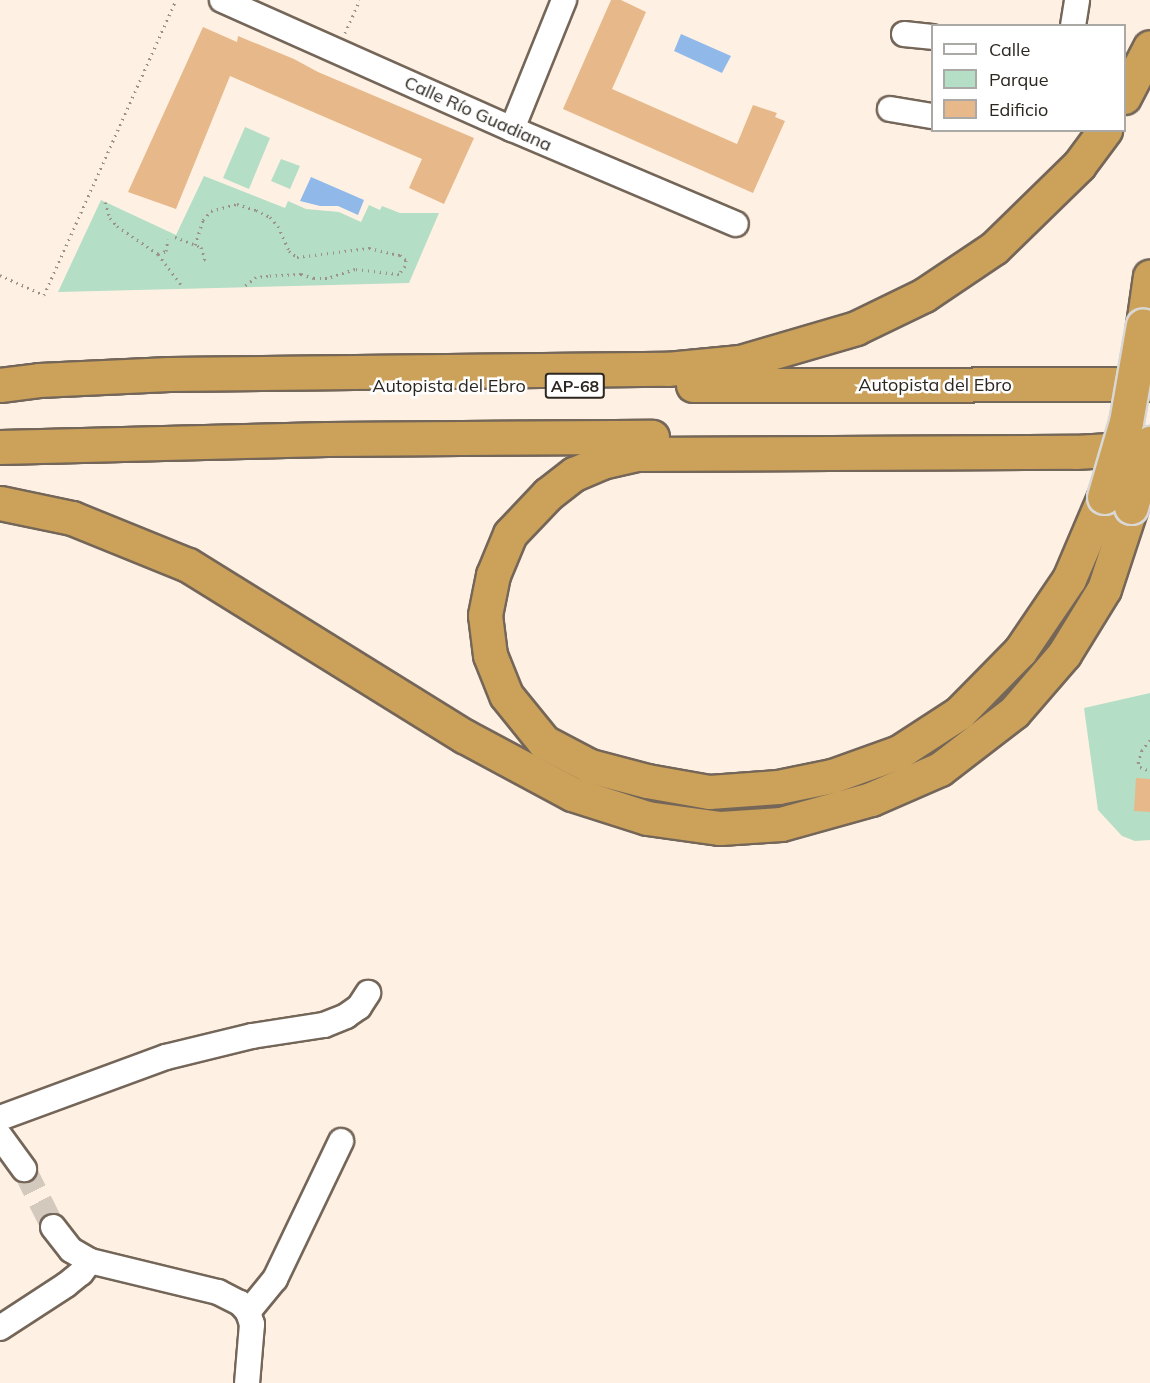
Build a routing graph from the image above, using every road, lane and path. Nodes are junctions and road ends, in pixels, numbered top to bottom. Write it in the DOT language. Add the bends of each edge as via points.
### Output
graph roads {
  1 [pos="176,0"];
  2 [pos="222,0"];
  3 [pos="360,0"];
  4 [pos="564,0"];
  5 [pos="1077,0"];
  6 [pos="1073,24"];
  7 [pos="904,34"];
  8 [pos="931,37"];
  9 [pos="1150,47"];
  10 [pos="337,52"];
  11 [pos="1126,95"];
  12 [pos="890,109"];
  13 [pos="931,116"];
  14 [pos="512,129"];
  15 [pos="1104,132"];
  16 [pos="105,202"];
  17 [pos="735,224"];
  18 [pos="175,237"];
  19 [pos="168,239"];
  20 [pos="195,245"];
  21 [pos="158,254"];
  22 [pos="201,261"];
  23 [pos="0,275"];
  24 [pos="1150,276"];
  25 [pos="181,285"];
  26 [pos="243,287"];
  27 [pos="0,384"];
  28 [pos="1150,384"];
  29 [pos="0,396"];
  30 [pos="1150,436"];
  31 [pos="1150,442"];
  32 [pos="0,447"];
  33 [pos="1150,448"];
  34 [pos="1118,502"];
  35 [pos="0,503"];
  36 [pos="1150,740"];
  37 [pos="1150,771"];
  38 [pos="368,993"];
  39 [pos="0,1118"];
  40 [pos="0,1136"];
  41 [pos="341,1141"];
  42 [pos="24,1169"];
  43 [pos="53,1227"];
  44 [pos="90,1261"];
  45 [pos="248,1312"];
  46 [pos="0,1328"];
  47 [pos="247,1383"];
  1 -- 23 [label="path" via="44,295"];
  2 -- 10 [label="street, Calle Río Guadiana"];
  3 -- 10 [label="path"];
  4 -- 14 [label="street"];
  5 -- 6 [label="street"];
  7 -- 8 [label="street"];
  9 -- 11 [label="highway"];
  10 -- 14 [label="street, Calle Río Guadiana"];
  12 -- 13 [label="street"];
  14 -- 17 [label="street, Calle Río Guadiana"];
  15 -- 27 [label="highway" via="1080,165 994,248 924,295 856,328 740,362 667,369 158,374"];
  16 -- 21 [label="path" via="117,226"];
  18 -- 20 [label="path"];
  19 -- 21 [label="path" via="166,250"];
  20 -- 22 [label="path" via="201,247 205,259"];
  20 -- 26 [label="path" via="203,220 211,211 237,204 270,218 289,251 297,257 369,248 406,260 399,274 355,269 327,278 301,274 268,276 256,277"];
  21 -- 25 [label="path"];
  24 -- 34 [label="highway, bridge" via="1126,422"];
  28 -- 29 [label="highway, Autopista del Ebro / AP-68" via="392,387"];
  30 -- 32 [label="highway" via="327,439"];
  31 -- 34 [label="highway, bridge"];
  33 -- 34 [label="highway" via="1075,453 646,454 602,462 574,474 548,494 510,534 493,575 485,615 490,655 506,694 544,742 590,766 710,792 832,776 899,752 959,713 1020,651"];
  34 -- 35 [label="highway" via="1104,589 1064,654 1014,711 940,769 871,799 781,824 720,828 647,818 572,794 464,735 188,565 72,518"];
  36 -- 37 [label="path" via="1138,762"];
  38 -- 39 [label="street" via="359,1007 324,1025 252,1036 166,1057"];
  40 -- 42 [label="street"];
  41 -- 45 [label="street" via="275,1279"];
  43 -- 44 [label="street" via="71,1250"];
  44 -- 45 [label="street" via="218,1292 240,1303"];
  44 -- 46 [label="street" via="66,1285"];
  45 -- 47 [label="street" via="252,1338"];
}
